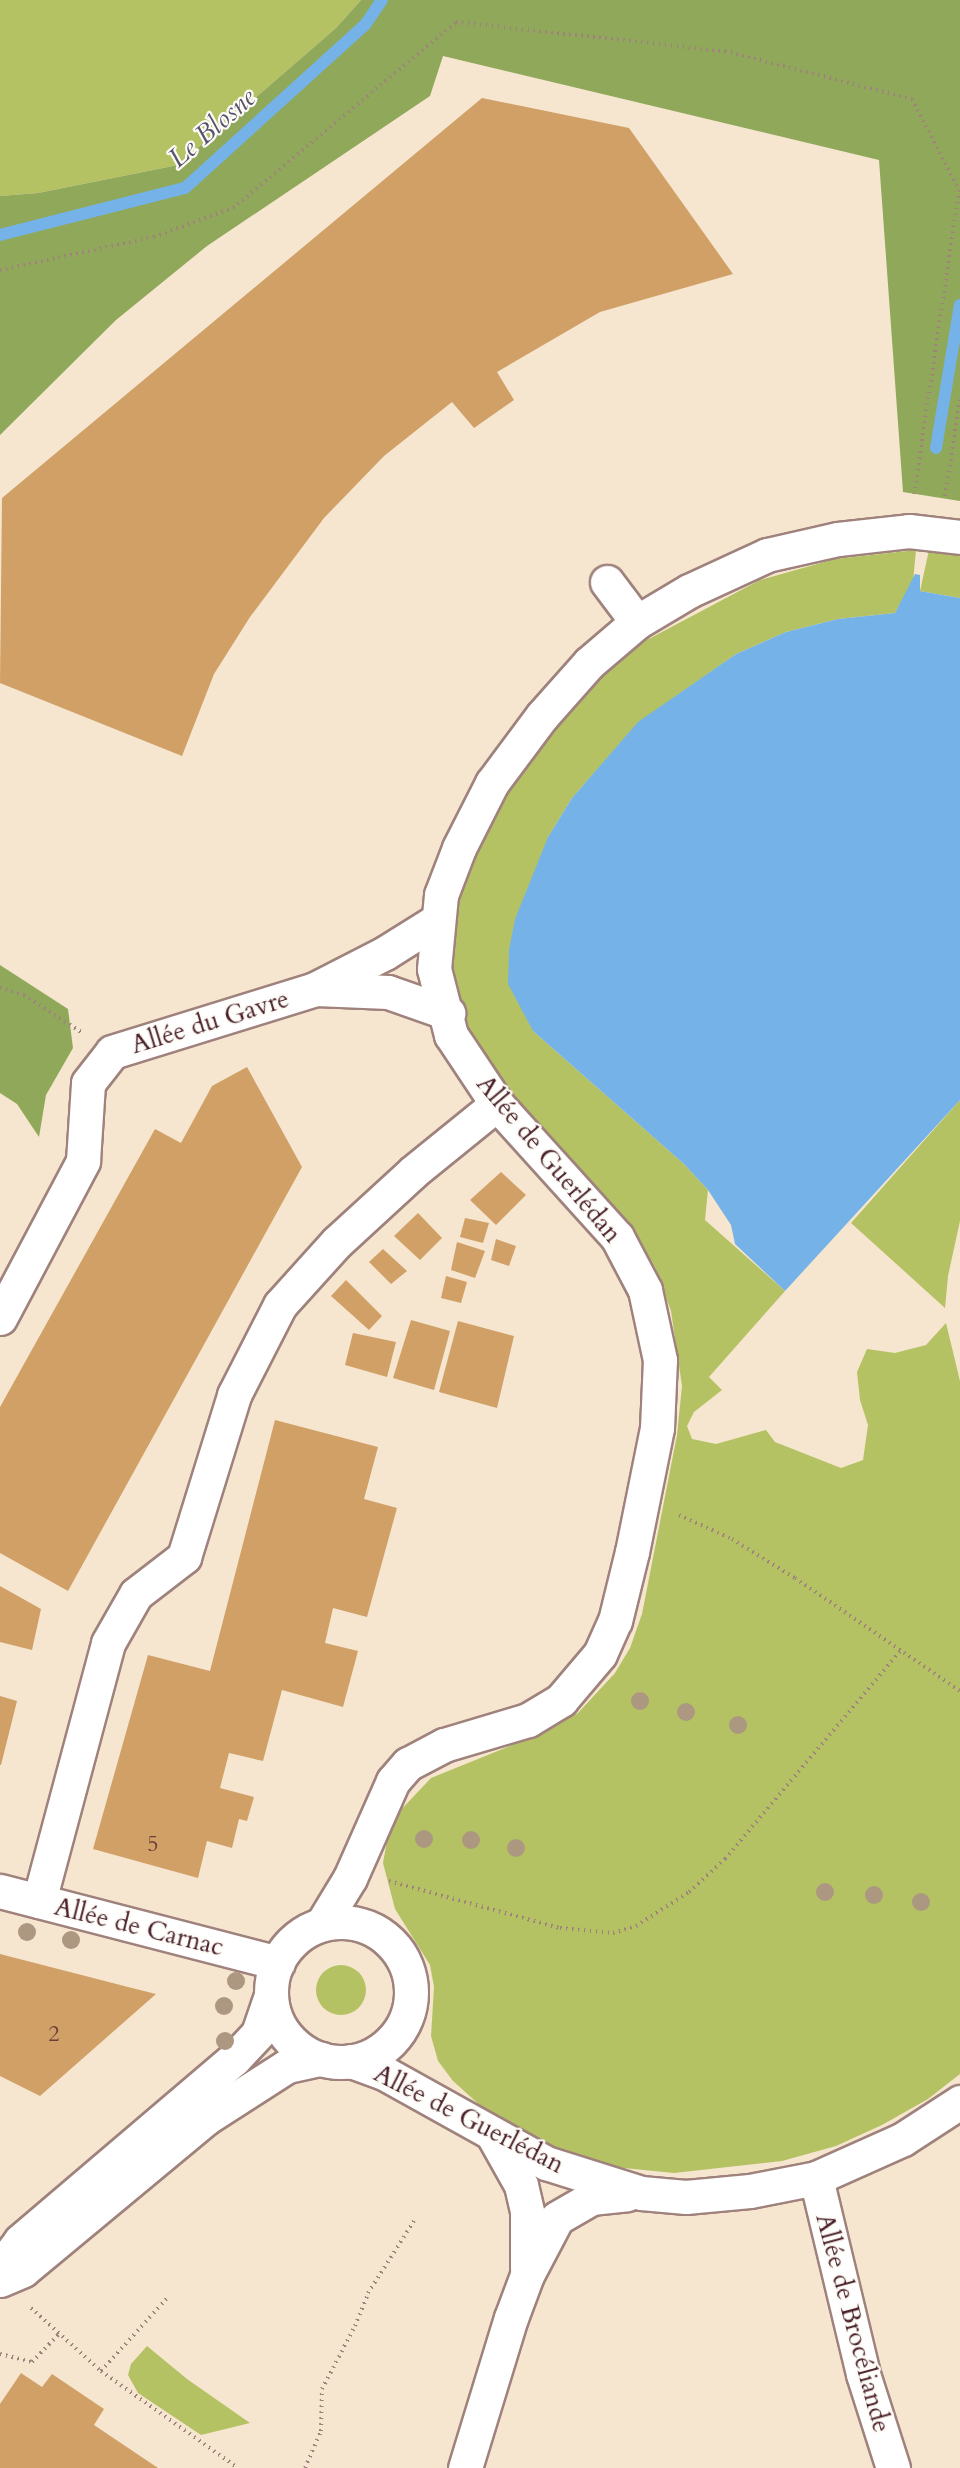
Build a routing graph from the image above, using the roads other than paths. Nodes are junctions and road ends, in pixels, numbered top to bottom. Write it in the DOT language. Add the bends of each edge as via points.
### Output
graph roads {
  1 [pos="936,535"];
  2 [pos="607,582"];
  3 [pos="637,622"];
  4 [pos="436,921"];
  5 [pos="315,989"];
  6 [pos="448,1013"];
  7 [pos="497,1104"];
  8 [pos="0,1318"];
  9 [pos="0,1891"];
  10 [pos="39,1901"];
  11 [pos="322,1924"];
  12 [pos="278,1963"];
  13 [pos="271,1996"];
  14 [pos="336,2060"];
  15 [pos="960,2102"];
  16 [pos="494,2137"];
  17 [pos="816,2178"];
  18 [pos="641,2193"];
  19 [pos="0,2268"];
  20 [pos="527,2276"];
  21 [pos="0,2280"];
  22 [pos="465,2468"];
  23 [pos="893,2468"];
  1 -- 3 [label="street, Allée de Guerlédan" via="838,539 767,555 689,591"];
  2 -- 3 [label="street"];
  3 -- 4 [label="street, Allée de Guerlédan" via="589,663 542,716 492,783 459,848 441,895"];
  4 -- 5 [label="street, Allée du Gavre"];
  4 -- 6 [label="street, Allée de Guerlédan" via="434,969"];
  5 -- 6 [label="street, Allée du Gavre" via="388,992"];
  5 -- 8 [label="street, Allée du Gavre" via="112,1052 88,1083 82,1161"];
  6 -- 7 [label="street, Allée de Guerlédan" via="451,1035"];
  7 -- 10 [label="street" via="345,1234 280,1305 234,1395 184,1557 136,1594 108,1643"];
  7 -- 11 [label="street, Allée de Guerlédan" via="617,1237 645,1290 660,1360 657,1428 641,1509 615,1621 600,1654 583,1678 561,1700 528,1720 444,1745 408,1764 393,1781 350,1878"];
  9 -- 10 [label="street, Allée de Carnac"];
  10 -- 12 [label="street, Allée de Carnac"];
  11 -- 12 [label="street" via="296,1939"];
  11 -- 14 [label="street" via="360,1924 377,1932 404,1959 410,1978 411,1996 398,2032 369,2056"];
  12 -- 13 [label="street"];
  13 -- 14 [label="street" via="274,2013 287,2035 306,2052"];
  13 -- 19 [label="street" via="258,2033 234,2059 20,2241"];
  14 -- 16 [label="street, Allée de Guerlédan" via="386,2074"];
  14 -- 21 [label="street" via="287,2066 206,2118 23,2270"];
  15 -- 17 [label="street, Allée de Guerlédan" via="903,2139"];
  16 -- 18 [label="street, Allée de Guerlédan" via="546,2163"];
  16 -- 20 [label="street" via="521,2185 527,2212"];
  17 -- 18 [label="street, Allée de Guerlédan" via="750,2191 686,2196"];
  17 -- 23 [label="street, Allée de Brocéliande" via="863,2374"];
  18 -- 20 [label="street" via="591,2198 571,2206 558,2218"];
  20 -- 22 [label="street" via="493,2369"];
}
